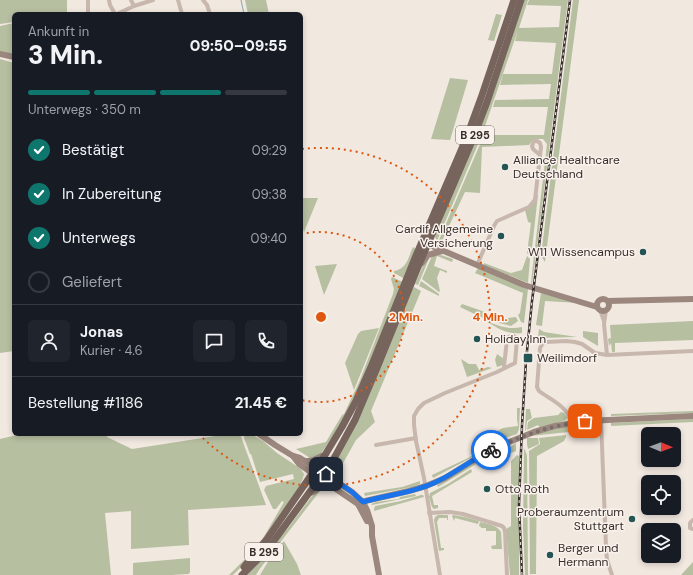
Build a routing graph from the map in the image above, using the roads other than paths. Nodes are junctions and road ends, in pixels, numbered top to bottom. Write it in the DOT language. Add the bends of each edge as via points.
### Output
graph roads {
  1 [pos="88,0"];
  2 [pos="109,0"];
  3 [pos="131,0"];
  4 [pos="153,0"];
  5 [pos="178,0"];
  6 [pos="203,0"];
  7 [pos="514,0"];
  8 [pos="521,0"];
  9 [pos="134,6"];
  10 [pos="88,12"];
  11 [pos="115,12"];
  12 [pos="120,12"];
  13 [pos="181,12"];
  14 [pos="209,12"];
  15 [pos="0,54"];
  16 [pos="12,57"];
  17 [pos="540,155"];
  18 [pos="425,243"];
  19 [pos="443,251"];
  20 [pos="477,265"];
  21 [pos="418,267"];
  22 [pos="693,299"];
  23 [pos="603,306"];
  24 [pos="693,352"];
  25 [pos="607,355"];
  26 [pos="505,368"];
  27 [pos="693,416"];
  28 [pos="601,420"];
  29 [pos="571,423"];
  30 [pos="262,436"];
  31 [pos="416,438"];
  32 [pos="376,445"];
  33 [pos="325,455"];
  34 [pos="293,456"];
  35 [pos="305,461"];
  36 [pos="332,462"];
  37 [pos="314,470"];
  38 [pos="322,476"];
  39 [pos="334,483"];
  40 [pos="426,486"];
  41 [pos="309,493"];
  42 [pos="360,503"];
  43 [pos="429,513"];
  44 [pos="693,520"];
  45 [pos="693,529"];
  46 [pos="610,574"];
  47 [pos="237,575"];
  48 [pos="242,575"];
  49 [pos="379,575"];
  50 [pos="440,575"];
  51 [pos="507,575"];
  1 -- 10 [label="street"];
  2 -- 11 [label="street"];
  3 -- 9 [label="street"];
  4 -- 9 [label="street"];
  5 -- 13 [label="street"];
  6 -- 14 [label="street"];
  7 -- 18 [label="main road, B 295" via="471,126"];
  8 -- 18 [label="main road, B 295" via="472,141"];
  9 -- 12 [label="street"];
  15 -- 16 [label="main road"];
  17 -- 20 [label="street" via="534,200 529,207 497,221"];
  18 -- 19 [label="main road"];
  18 -- 21 [label="main road, B 295"];
  18 -- 33 [label="main road, B 295" via="346,422"];
  19 -- 20 [label="main road"];
  19 -- 21 [label="main road" via="428,255"];
  20 -- 23 [label="main road" via="524,285"];
  21 -- 36 [label="main road, B 295" via="355,420"];
  22 -- 23 [label="main road" via="622,302"];
  23 -- 25 [label="street"];
  24 -- 25 [label="street"];
  25 -- 29 [label="street" via="595,353 582,344 566,341 546,342 540,348 537,387 563,407 569,414"];
  26 -- 26 [label="street" via="515,363 517,339 514,336 507,340"];
  26 -- 31 [label="street" via="424,403 414,416"];
  27 -- 28 [label="main road"];
  28 -- 29 [label="main road"];
  28 -- 46 [label="street" via="606,547"];
  29 -- 40 [label="main road" via="534,432 497,447 445,478"];
  30 -- 34 [label="main road"];
  31 -- 32 [label="street"];
  31 -- 40 [label="street"];
  33 -- 35 [label="main road" via="313,461"];
  33 -- 37 [label="main road, B 295"];
  34 -- 35 [label="main road"];
  34 -- 37 [label="main road" via="298,464"];
  35 -- 37 [label="main road"];
  36 -- 38 [label="main road, B 295"];
  36 -- 39 [label="main road" via="332,472 336,478"];
  37 -- 38 [label="main road"];
  37 -- 47 [label="main road, B 295" via="267,539"];
  38 -- 39 [label="main road"];
  38 -- 41 [label="main road, B 295"];
  39 -- 41 [label="main road"];
  39 -- 42 [label="main road"];
  40 -- 42 [label="main road"];
  40 -- 43 [label="street"];
  41 -- 48 [label="main road, B 295" via="270,546"];
  42 -- 49 [label="main road" via="372,536"];
  43 -- 50 [label="street"];
  43 -- 51 [label="street" via="463,514 502,526"];
  44 -- 45 [label="street" via="690,523 690,528"];
}
